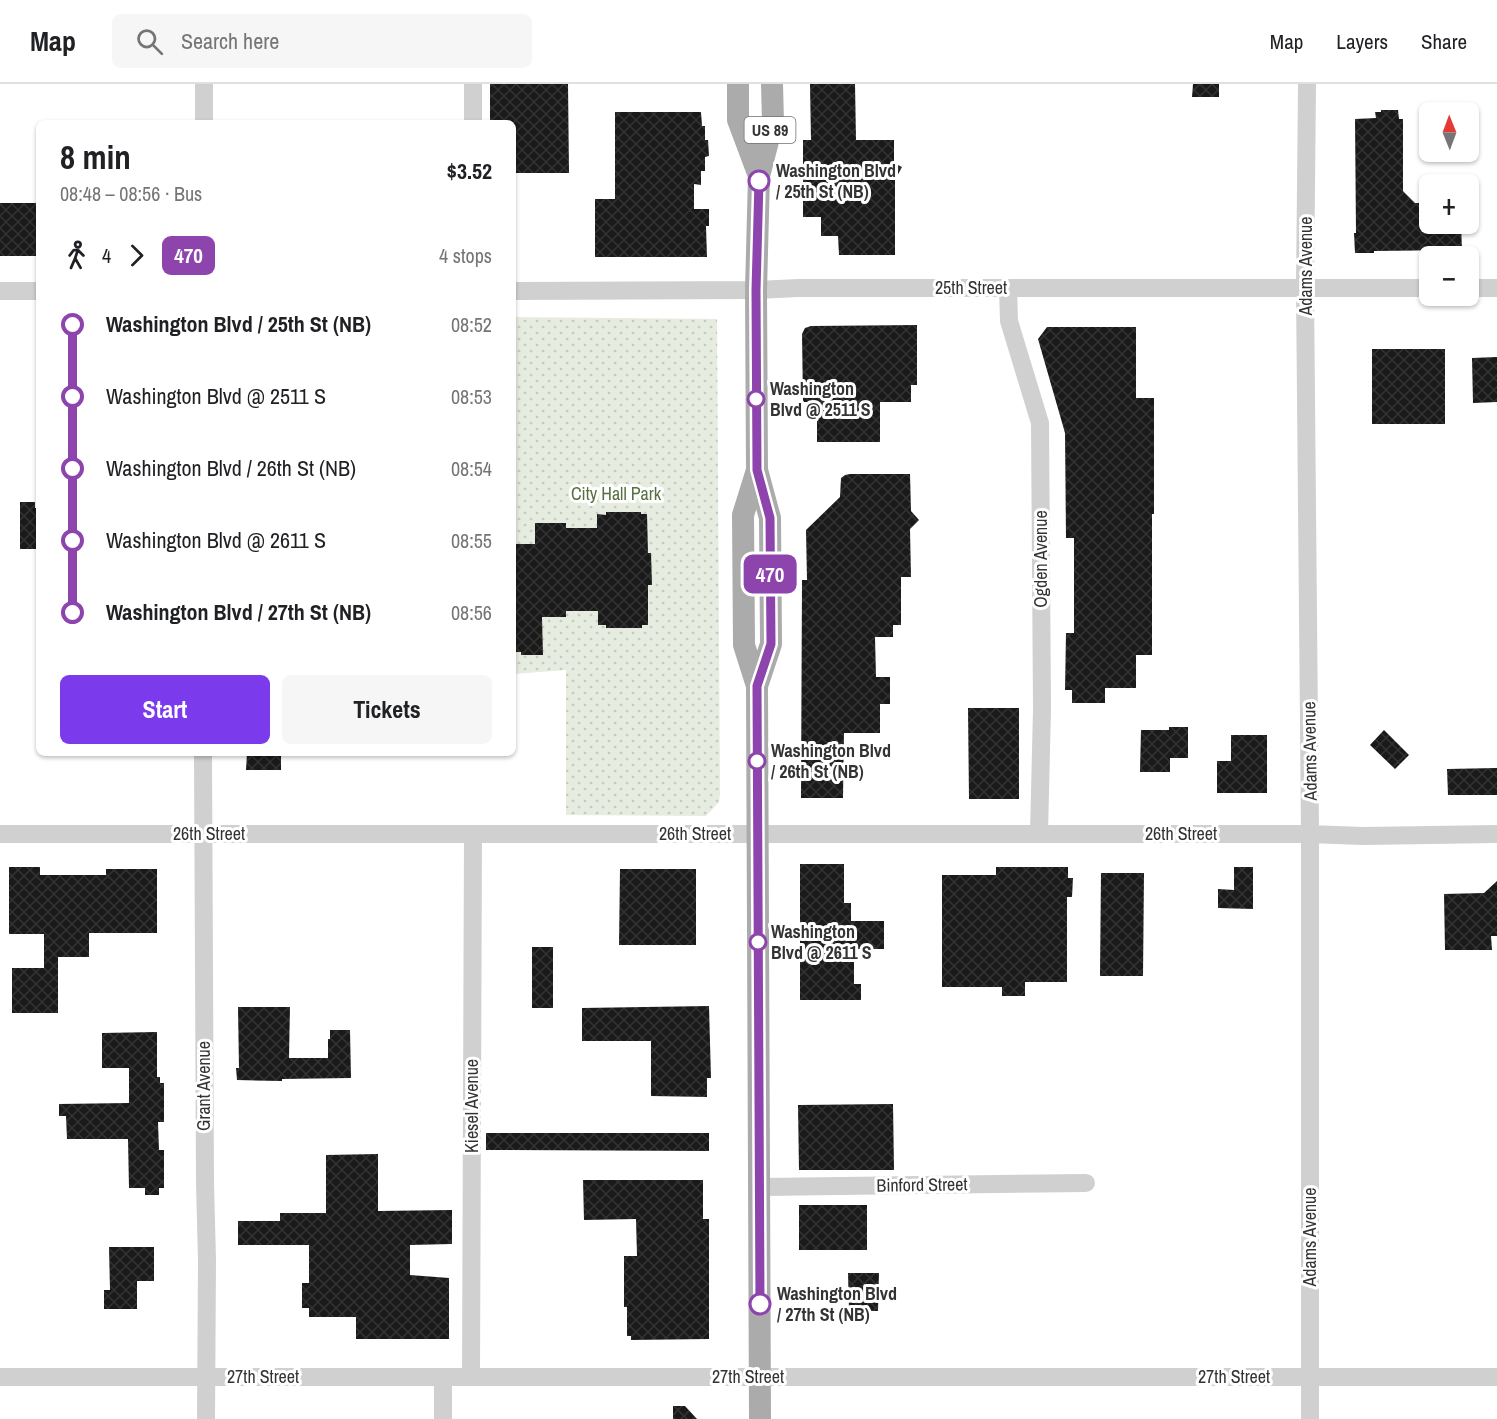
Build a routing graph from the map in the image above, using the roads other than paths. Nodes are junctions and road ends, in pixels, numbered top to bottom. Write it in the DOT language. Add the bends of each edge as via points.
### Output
graph roads {
  1 [pos="204,84"];
  2 [pos="473,84"];
  3 [pos="738,84"];
  4 [pos="772,84"];
  5 [pos="1307,84"];
  6 [pos="204,120"];
  7 [pos="473,120"];
  8 [pos="759,176"];
  9 [pos="1008,288"];
  10 [pos="1305,288"];
  11 [pos="1419,288"];
  12 [pos="1479,288"];
  13 [pos="1497,288"];
  14 [pos="756,290"];
  15 [pos="0,291"];
  16 [pos="36,291"];
  17 [pos="516,291"];
  18 [pos="203,756"];
  19 [pos="0,834"];
  20 [pos="204,834"];
  21 [pos="473,834"];
  22 [pos="757,834"];
  23 [pos="1039,834"];
  24 [pos="1310,834"];
  25 [pos="1497,834"];
  26 [pos="1086,1183"];
  27 [pos="759,1186"];
  28 [pos="0,1377"];
  29 [pos="206,1377"];
  30 [pos="443,1377"];
  31 [pos="471,1377"];
  32 [pos="760,1377"];
  33 [pos="1310,1377"];
  34 [pos="1497,1377"];
  35 [pos="206,1419"];
  36 [pos="443,1419"];
  37 [pos="760,1419"];
  38 [pos="1310,1419"];
  1 -- 6 [label="street"];
  2 -- 7 [label="street"];
  3 -- 8 [label="main road, US 89" via="738,120"];
  4 -- 8 [label="main road, US 89" via="772,122"];
  5 -- 10 [label="street, Adams Avenue"];
  8 -- 14 [label="main road, US 89"];
  9 -- 10 [label="street, 25th Street"];
  9 -- 14 [label="street, 25th Street"];
  9 -- 23 [label="street, Ogden Avenue" via="1010,326 1040,423"];
  10 -- 11 [label="street, 25th Street"];
  10 -- 24 [label="street, Adams Avenue"];
  12 -- 13 [label="street"];
  14 -- 17 [label="street, 25th Street"];
  14 -- 22 [label="main road, US 89" via="757,470 770,518 771,644 757,686"];
  15 -- 16 [label="street"];
  18 -- 20 [label="street, Grant Avenue"];
  19 -- 20 [label="street, 26th Street"];
  20 -- 21 [label="street, 26th Street"];
  20 -- 29 [label="street, Grant Avenue"];
  21 -- 22 [label="street, 26th Street"];
  21 -- 31 [label="street, Kiesel Avenue"];
  22 -- 23 [label="street, 26th Street"];
  22 -- 27 [label="main road, US 89"];
  23 -- 24 [label="street, 26th Street"];
  24 -- 25 [label="street, 26th Street"];
  24 -- 33 [label="street, Adams Avenue"];
  26 -- 27 [label="street, Binford Street"];
  27 -- 32 [label="main road, US 89"];
  28 -- 29 [label="street, 27th Street"];
  29 -- 30 [label="street, 27th Street"];
  29 -- 35 [label="street, Grant Avenue"];
  30 -- 31 [label="street, 27th Street"];
  30 -- 36 [label="street"];
  31 -- 32 [label="street, 27th Street"];
  32 -- 33 [label="street, 27th Street"];
  32 -- 37 [label="main road, US 89"];
  33 -- 34 [label="street, 27th Street"];
  33 -- 38 [label="street, Adams Avenue"];
}
